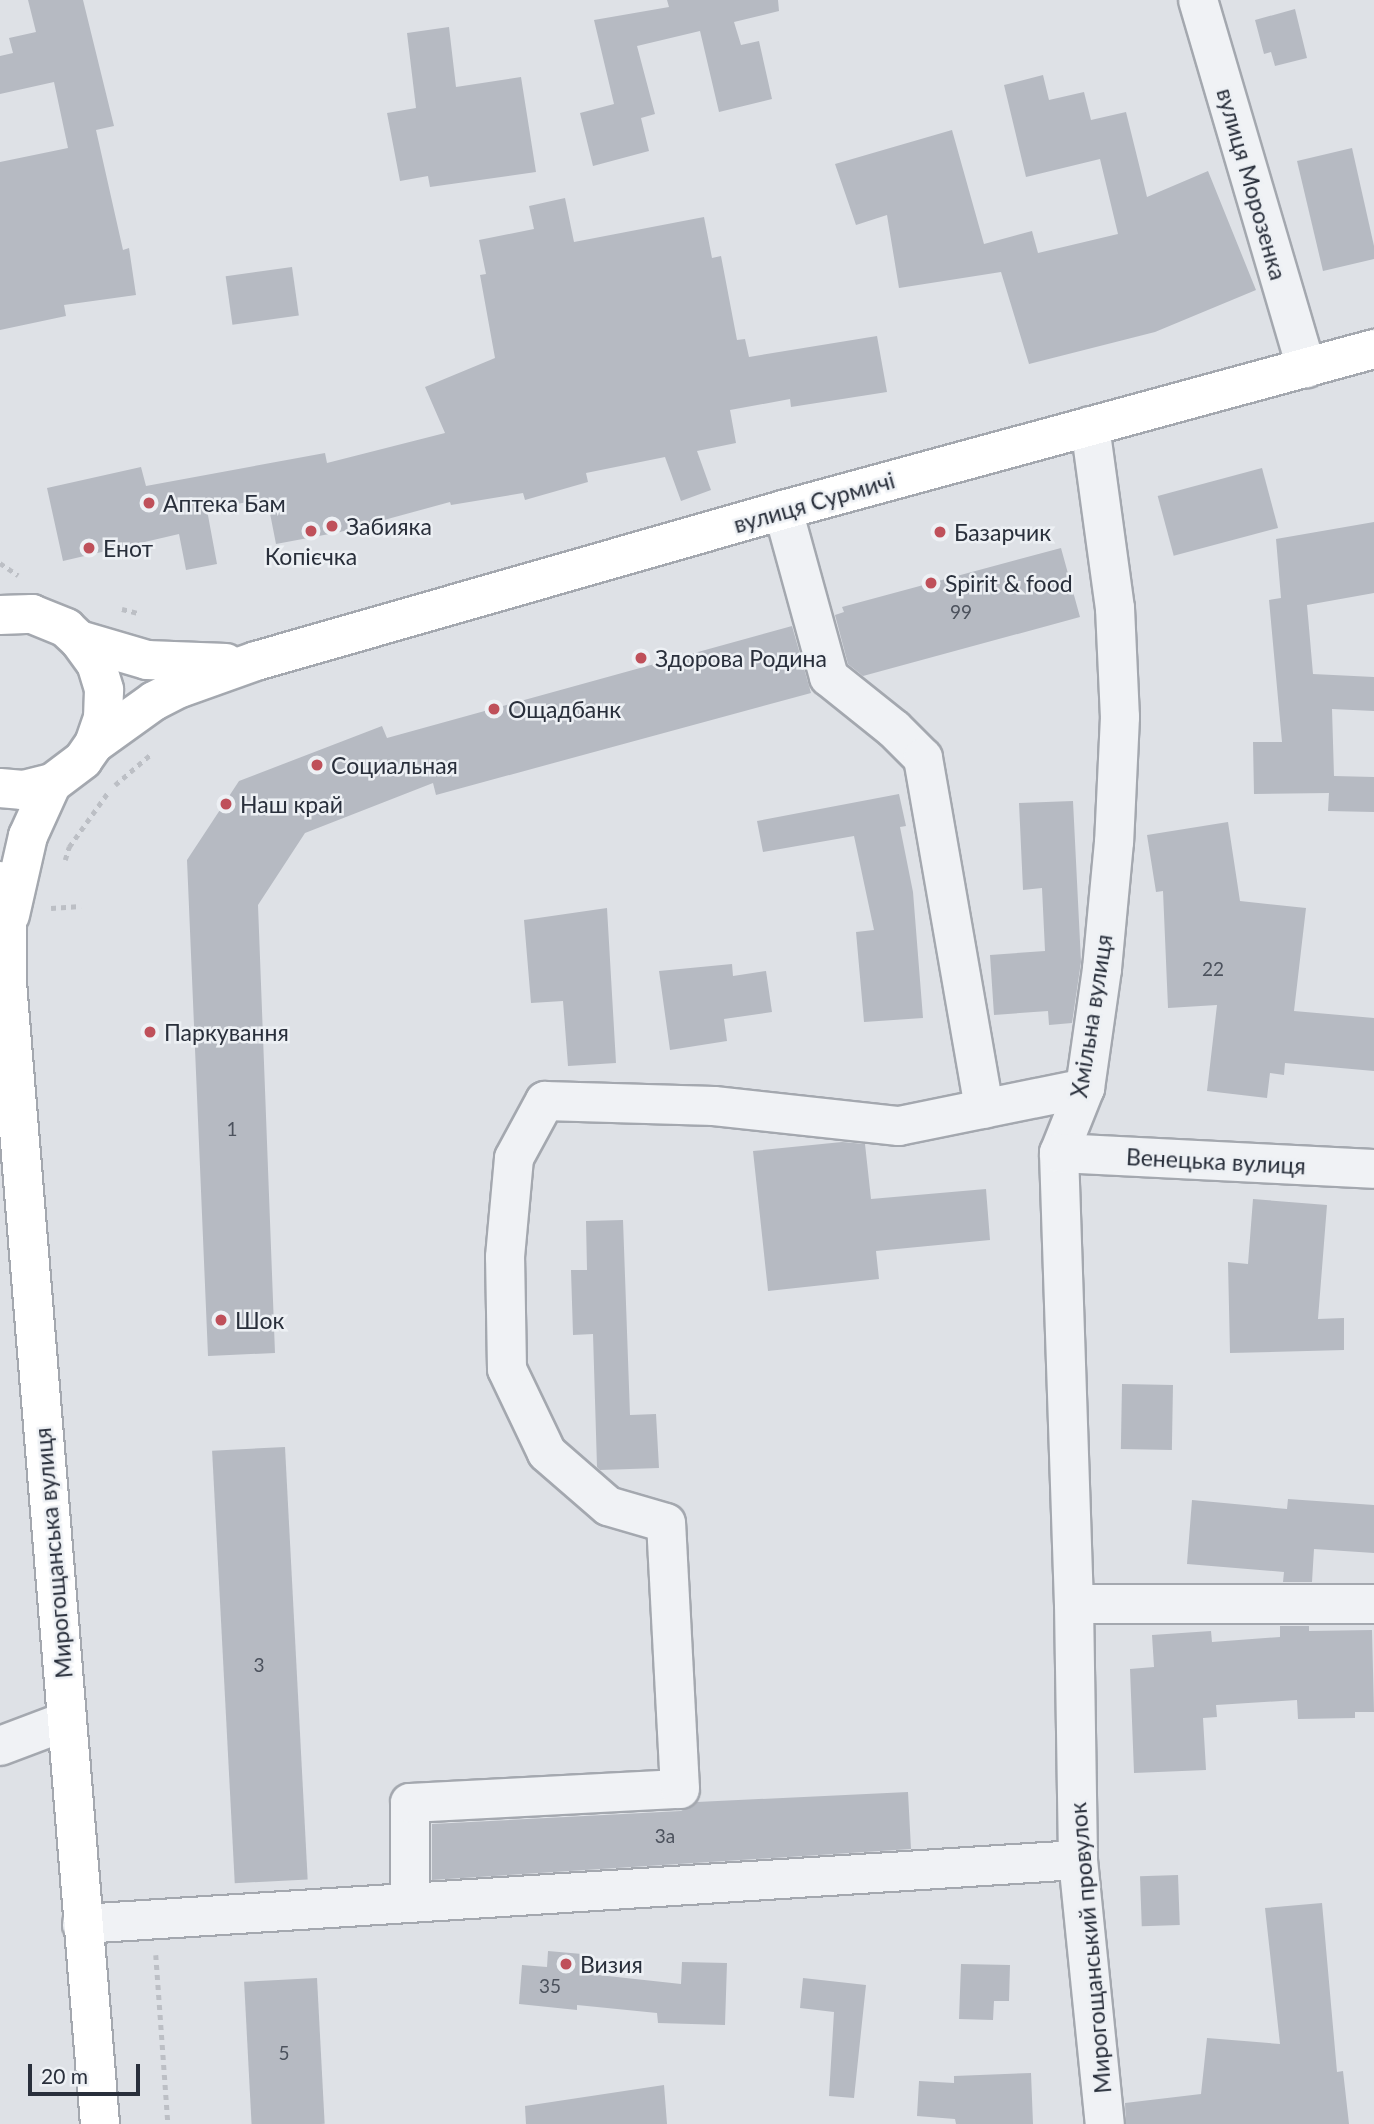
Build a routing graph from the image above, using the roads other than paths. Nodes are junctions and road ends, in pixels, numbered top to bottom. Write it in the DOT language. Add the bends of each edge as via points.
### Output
graph roads {
  1 [pos="1198,0"];
  2 [pos="1374,349"];
  3 [pos="1306,368"];
  4 [pos="1090,426"];
  5 [pos="783,510"];
  6 [pos="5,611"];
  7 [pos="79,640"];
  8 [pos="256,662"];
  9 [pos="94,744"];
  10 [pos="52,783"];
  11 [pos="0,788"];
  12 [pos="0,881"];
  13 [pos="7,927"];
  14 [pos="1085,1088"];
  15 [pos="984,1109"];
  16 [pos="1059,1153"];
  17 [pos="1374,1169"];
  18 [pos="1074,1604"];
  19 [pos="1374,1604"];
  20 [pos="66,1721"];
  21 [pos="0,1746"];
  22 [pos="1078,1860"];
  23 [pos="410,1903"];
  24 [pos="82,1924"];
  25 [pos="100,2124"];
  26 [pos="1105,2124"];
  1 -- 3 [label="street, вулиця Морозенка"];
  2 -- 3 [label="main road, вулиця Сурмичі"];
  3 -- 4 [label="main road, вулиця Сурмичі"];
  4 -- 5 [label="main road, вулиця Сурмичі"];
  4 -- 14 [label="street, Хмільна вулиця" via="1115,608 1120,717 1110,880"];
  5 -- 8 [label="main road, вулиця Сурмичі"];
  5 -- 15 [label="street" via="830,677 923,758"];
  6 -- 7 [label="main road" via="49,620"];
  7 -- 8 [label="main road" via="147,660"];
  7 -- 9 [label="main road" via="96,663 104,690 103,718"];
  8 -- 9 [label="main road" via="180,688"];
  9 -- 10 [label="main road" via="69,773"];
  10 -- 11 [label="main road" via="23,790"];
  10 -- 13 [label="main road" via="28,836"];
  12 -- 13 [label="main road"];
  13 -- 20 [label="main road, Мирогощанська вулиця" via="6,983"];
  14 -- 15 [label="street"];
  14 -- 16 [label="street, Хмільна вулиця"];
  15 -- 23 [label="street" via="899,1126 714,1106 545,1101 514,1158 505,1257 507,1368 547,1453 608,1506 666,1523 680,1789 410,1803"];
  16 -- 17 [label="street, Венецька вулиця"];
  16 -- 18 [label="street, Хмільна вулиця"];
  18 -- 19 [label="street"];
  18 -- 22 [label="street, Мирогощанський провулок"];
  20 -- 21 [label="street"];
  20 -- 24 [label="main road, Мирогощанська вулиця"];
  22 -- 23 [label="street"];
  22 -- 26 [label="street, Мирогощанський провулок"];
  23 -- 24 [label="street"];
  24 -- 25 [label="main road, Мирогощанська вулиця"];
}
